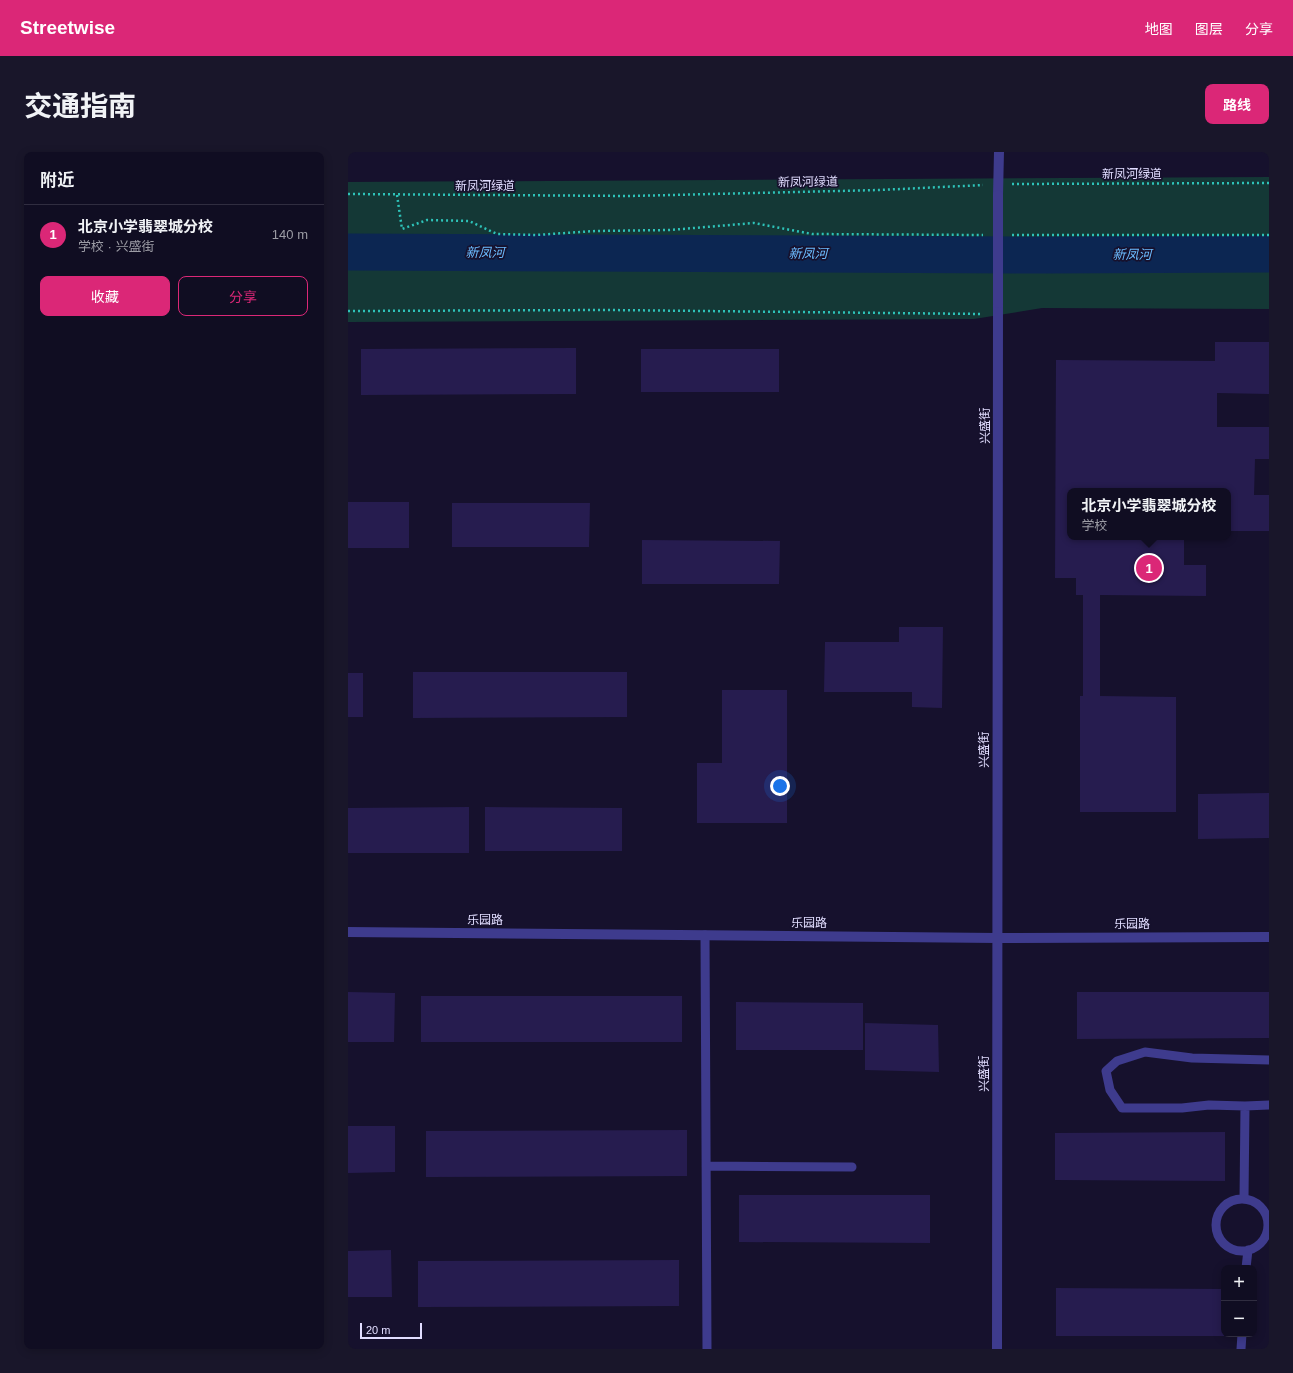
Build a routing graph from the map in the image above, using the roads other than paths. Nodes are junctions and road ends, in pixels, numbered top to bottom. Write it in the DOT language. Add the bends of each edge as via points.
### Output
graph roads {
  1 [pos="998,152"];
  2 [pos="348,932"];
  3 [pos="705,935"];
  4 [pos="1269,937"];
  5 [pos="997,938"];
  6 [pos="1269,1060"];
  7 [pos="1269,1105"];
  8 [pos="1245,1106"];
  9 [pos="706,1166"];
  10 [pos="852,1167"];
  11 [pos="1244,1199"];
  12 [pos="1248,1250"];
  13 [pos="1246,1265"];
  14 [pos="1242,1337"];
  15 [pos="707,1349"];
  16 [pos="997,1349"];
  17 [pos="1241,1349"];
  1 -- 5 [label="street, 兴盛街, bridge"];
  2 -- 3 [label="street, 乐园路"];
  3 -- 5 [label="street, 乐园路"];
  3 -- 9 [label="lane"];
  4 -- 5 [label="street, 乐园路"];
  5 -- 16 [label="street, 兴盛街"];
  6 -- 8 [label="lane" via="1192,1058 1144,1052 1117,1061 1106,1071 1110,1090 1122,1108"];
  7 -- 8 [label="lane"];
  8 -- 11 [label="lane"];
  9 -- 10 [label="lane"];
  9 -- 15 [label="lane"];
  11 -- 12 [label="lane" via="1259,1205 1267,1219 1268,1227 1261,1242"];
  11 -- 12 [label="lane" via="1227,1203 1217,1218 1216,1226 1223,1243 1231,1248"];
  12 -- 13 [label="lane"];
  14 -- 17 [label="lane"];
}
